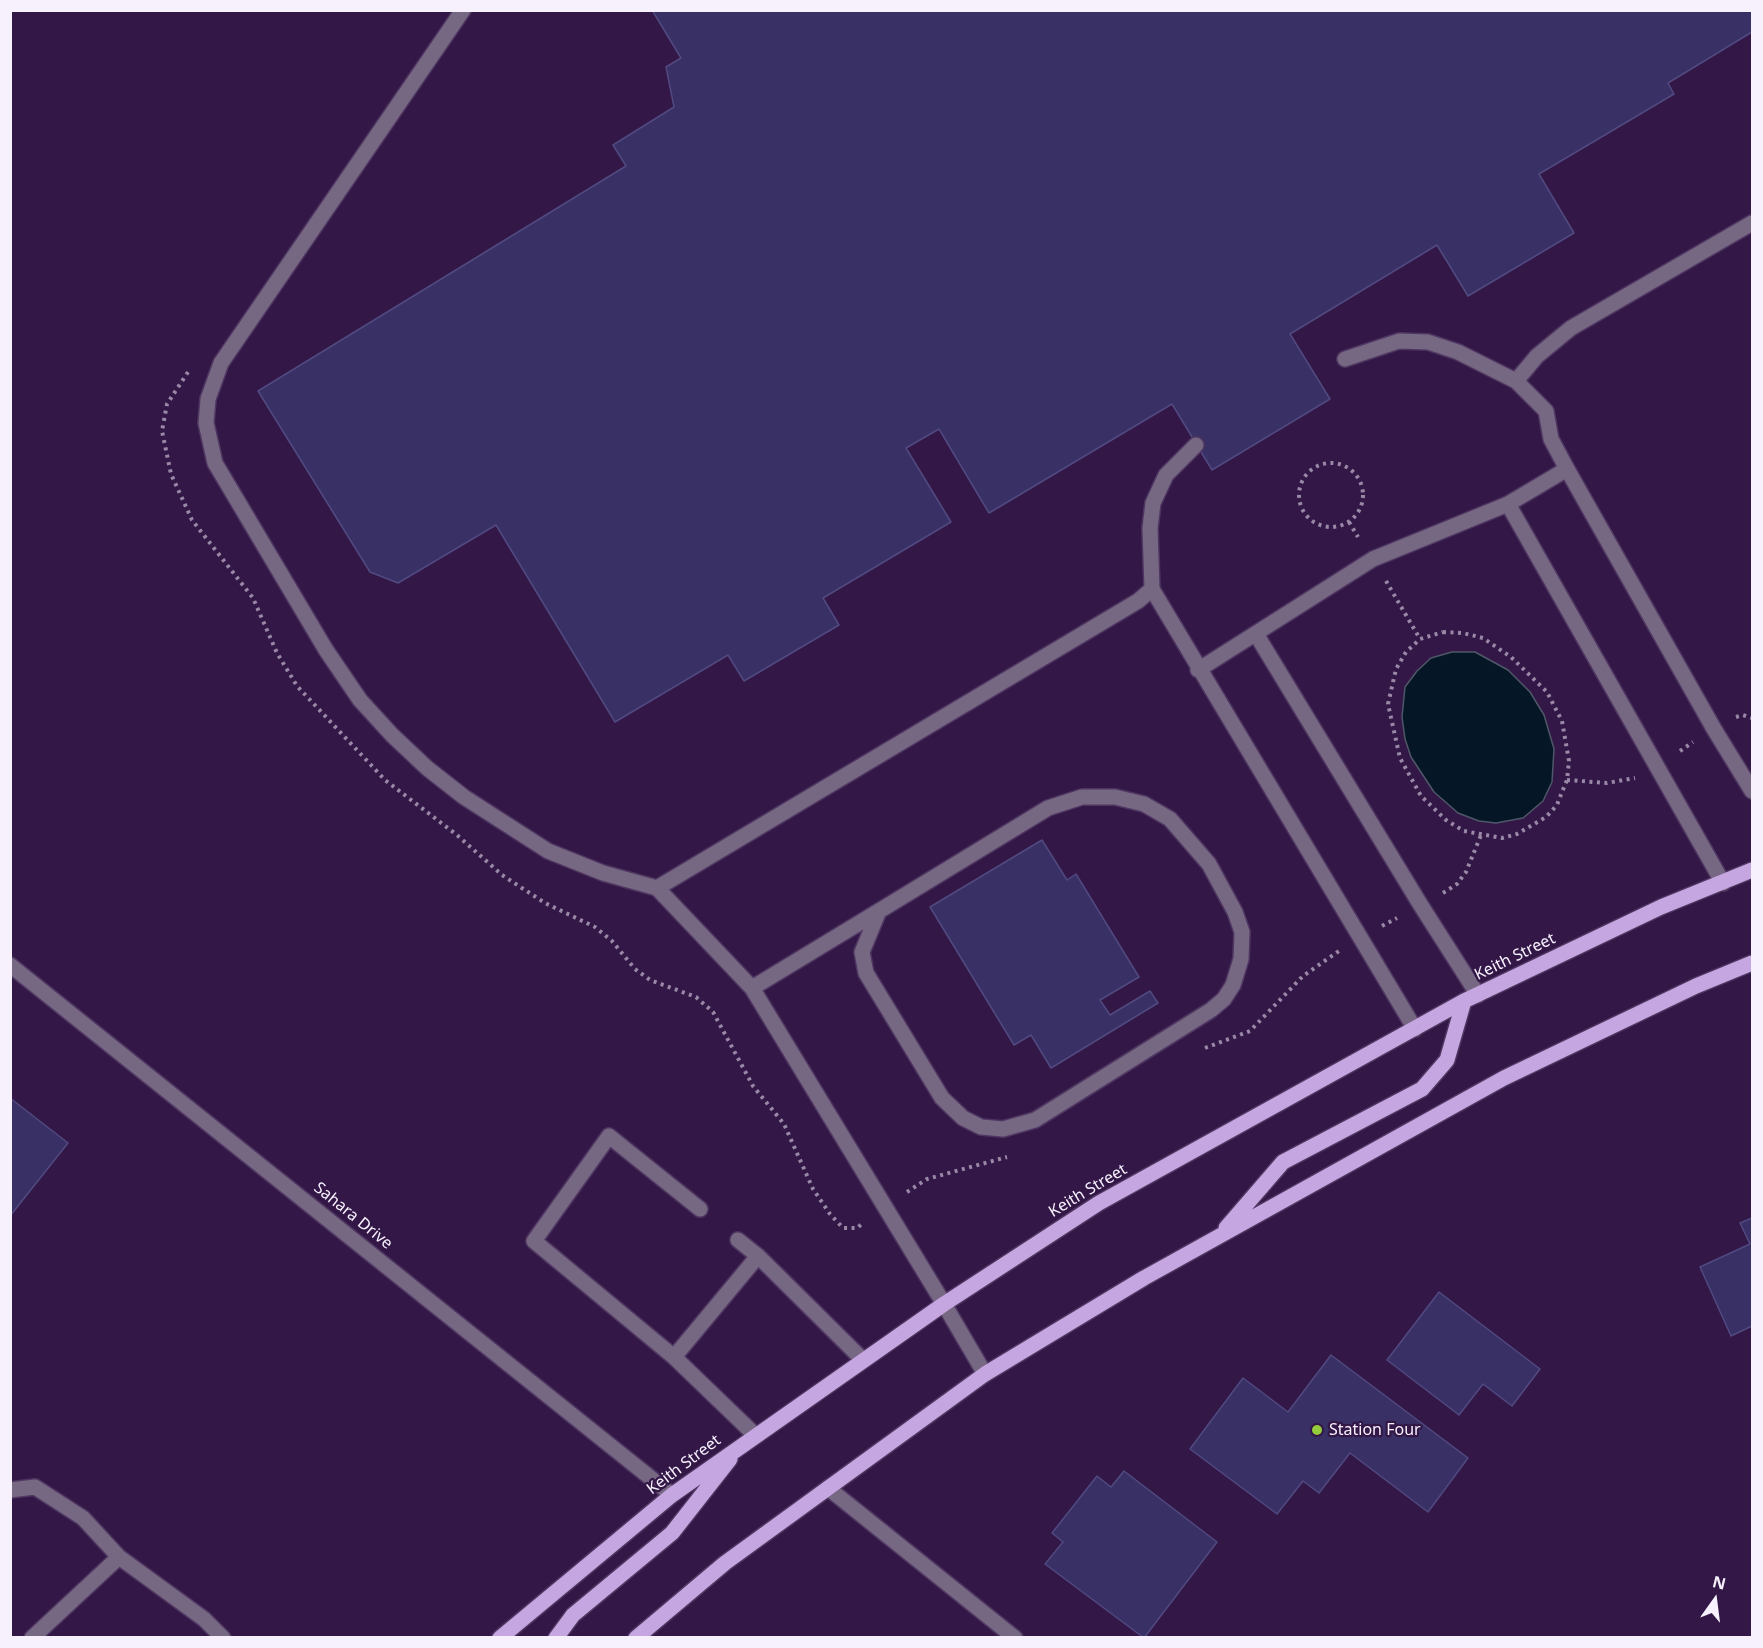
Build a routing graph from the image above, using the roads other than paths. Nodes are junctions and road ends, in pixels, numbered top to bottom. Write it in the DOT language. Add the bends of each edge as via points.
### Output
graph roads {
  1 [pos="463,10"];
  2 [pos="1751,226"];
  3 [pos="1345,359"];
  4 [pos="1515,381"];
  5 [pos="1196,444"];
  6 [pos="1567,469"];
  7 [pos="1508,504"];
  8 [pos="1152,589"];
  9 [pos="1256,634"];
  10 [pos="1198,670"];
  11 [pos="1752,791"];
  12 [pos="1752,870"];
  13 [pos="1723,883"];
  14 [pos="657,888"];
  15 [pos="879,911"];
  16 [pos="1752,963"];
  17 [pos="10,964"];
  18 [pos="752,988"];
  19 [pos="1471,998"];
  20 [pos="1415,1029"];
  21 [pos="700,1209"];
  22 [pos="1218,1237"];
  23 [pos="738,1240"];
  24 [pos="758,1256"];
  25 [pos="944,1304"];
  26 [pos="674,1357"];
  27 [pos="863,1360"];
  28 [pos="985,1374"];
  29 [pos="754,1436"];
  30 [pos="741,1445"];
  31 [pos="828,1488"];
  32 [pos="10,1490"];
  33 [pos="672,1495"];
  34 [pos="119,1557"];
  35 [pos="32,1638"];
  36 [pos="223,1638"];
  37 [pos="500,1638"];
  38 [pos="556,1638"];
  39 [pos="636,1638"];
  40 [pos="1015,1638"];
  1 -- 14 [label="street" via="221,363 208,399 209,437 215,463 228,488 326,650 360,700 392,735 464,796 548,851 603,873"];
  2 -- 4 [label="street" via="1571,328 1537,356"];
  3 -- 4 [label="street" via="1399,341 1428,342 1458,352"];
  4 -- 6 [label="street" via="1546,411 1551,440"];
  5 -- 8 [label="street" via="1166,474 1153,503"];
  6 -- 7 [label="street"];
  6 -- 11 [label="street"];
  7 -- 9 [label="street" via="1373,560"];
  7 -- 13 [label="street"];
  8 -- 10 [label="street"];
  8 -- 14 [label="street" via="1138,601"];
  9 -- 10 [label="street"];
  9 -- 19 [label="street" via="1420,904"];
  10 -- 20 [label="street"];
  12 -- 13 [label="main road, Keith Street"];
  13 -- 19 [label="main road, Keith Street" via="1661,907"];
  14 -- 18 [label="street"];
  15 -- 15 [label="street" via="862,952 866,973 942,1098 963,1118 981,1127 1003,1129 1035,1120 1211,1010 1233,985 1241,959 1242,932 1209,864 1170,819 1144,804 1115,797 1082,797 1048,808"];
  15 -- 18 [label="street"];
  16 -- 22 [label="main road" via="1504,1078"];
  17 -- 33 [label="street, Sahara Drive"];
  18 -- 25 [label="street"];
  19 -- 20 [label="main road, Keith Street"];
  19 -- 22 [label="main road" via="1447,1060 1422,1089 1283,1162"];
  20 -- 25 [label="main road, Keith Street" via="1099,1203"];
  21 -- 26 [label="street" via="609,1136 534,1241"];
  22 -- 28 [label="main road"];
  23 -- 24 [label="street"];
  24 -- 26 [label="street"];
  24 -- 27 [label="street"];
  25 -- 27 [label="main road, Keith Street"];
  25 -- 28 [label="street"];
  26 -- 29 [label="street"];
  27 -- 29 [label="main road, Keith Street"];
  28 -- 31 [label="main road"];
  29 -- 30 [label="main road, Keith Street"];
  30 -- 33 [label="main road, Keith Street"];
  30 -- 38 [label="main road" via="672,1533 573,1615"];
  31 -- 39 [label="main road" via="725,1563"];
  31 -- 40 [label="street"];
  32 -- 34 [label="street" via="35,1487 83,1518"];
  33 -- 37 [label="main road, Keith Street"];
  34 -- 35 [label="street"];
  34 -- 36 [label="street" via="204,1619"];
}
